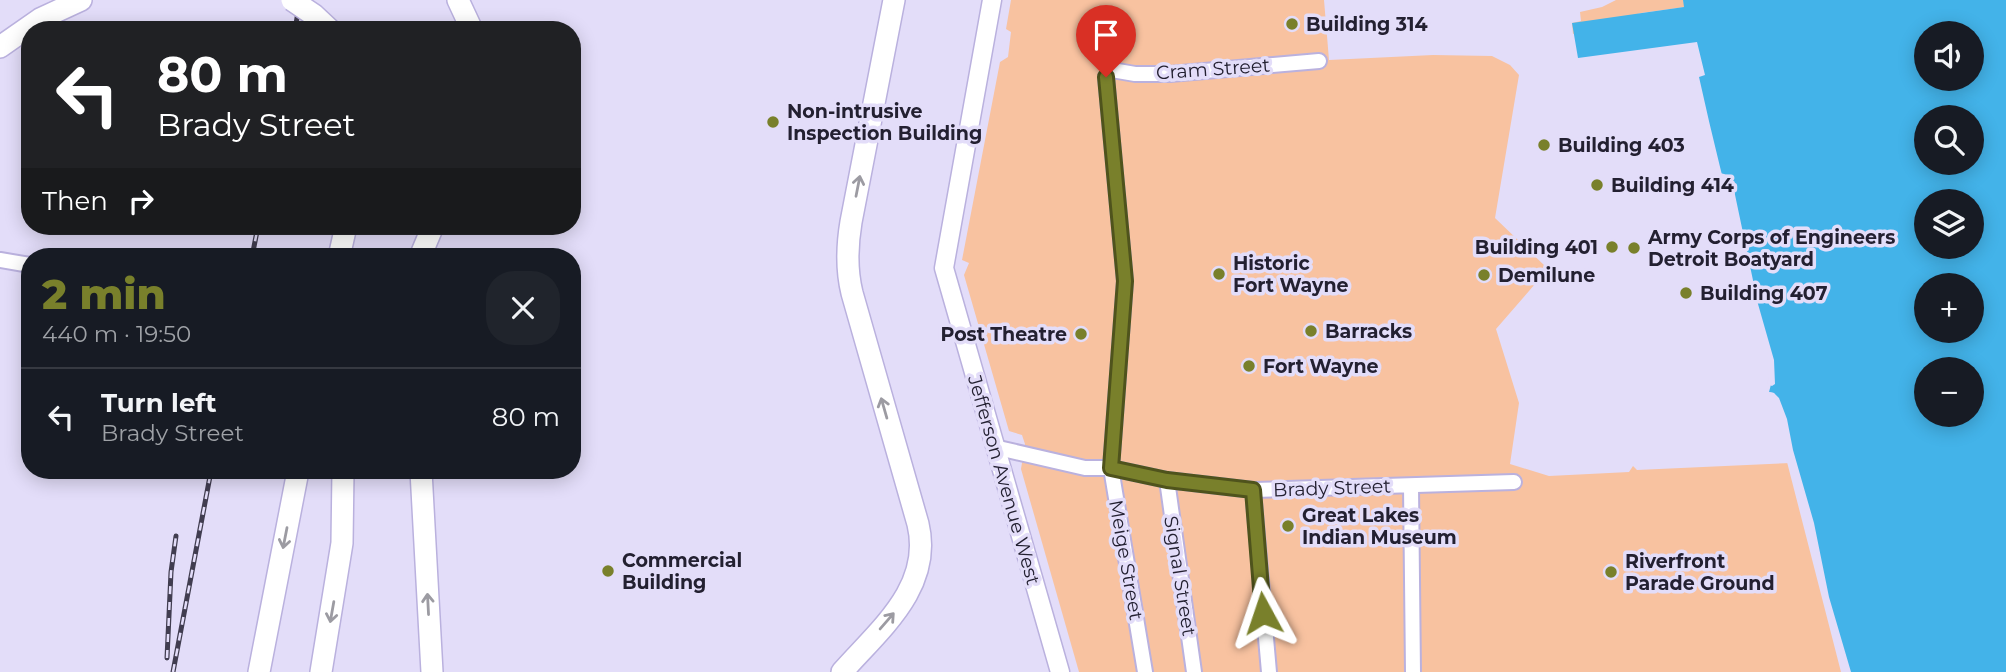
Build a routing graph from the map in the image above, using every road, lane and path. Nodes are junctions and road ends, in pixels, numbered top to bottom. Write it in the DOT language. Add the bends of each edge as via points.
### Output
graph roads {
  1 [pos="81,0"];
  2 [pos="292,0"];
  3 [pos="458,0"];
  4 [pos="894,0"];
  5 [pos="992,0"];
  6 [pos="40,21"];
  7 [pos="320,21"];
  8 [pos="468,21"];
  9 [pos="21,32"];
  10 [pos="0,47"];
  11 [pos="1319,61"];
  12 [pos="1109,73"];
  13 [pos="0,260"];
  14 [pos="21,264"];
  15 [pos="1003,448"];
  16 [pos="1111,468"];
  17 [pos="296,479"];
  18 [pos="343,479"];
  19 [pos="421,479"];
  20 [pos="1167,480"];
  21 [pos="1514,482"];
  22 [pos="1411,486"];
  23 [pos="1253,490"];
  24 [pos="259,672"];
  25 [pos="321,672"];
  26 [pos="432,672"];
  27 [pos="842,672"];
  28 [pos="1060,672"];
  29 [pos="1145,672"];
  30 [pos="1194,672"];
  31 [pos="1269,672"];
  32 [pos="1413,672"];
  1 -- 6 [label="highway"];
  2 -- 7 [label="highway, bridge"];
  3 -- 8 [label="highway"];
  27 -- 4 [label="highway, one-way" via="906,597 922,549 848,271 848,237"];
  5 -- 15 [label="main road, Jefferson Avenue West" via="943,263"];
  9 -- 10 [label="highway"];
  11 -- 12 [label="street, Cram Street" via="1170,74"];
  12 -- 16 [label="street, Meige Street" via="1105,84 1125,281"];
  13 -- 14 [label="street"];
  15 -- 16 [label="street, Brady Street" via="1086,468"];
  15 -- 28 [label="main road, Jefferson Avenue West"];
  16 -- 20 [label="street, Brady Street"];
  16 -- 29 [label="street, Meige Street"];
  17 -- 24 [label="highway, one-way"];
  18 -- 25 [label="highway, one-way" via="341,555"];
  26 -- 19 [label="highway, one-way"];
  20 -- 23 [label="street, Brady Street"];
  20 -- 30 [label="street, Signal Street"];
  21 -- 22 [label="street, Brady Street"];
  22 -- 23 [label="street, Brady Street"];
  22 -- 32 [label="street"];
  23 -- 31 [label="street"];
}
